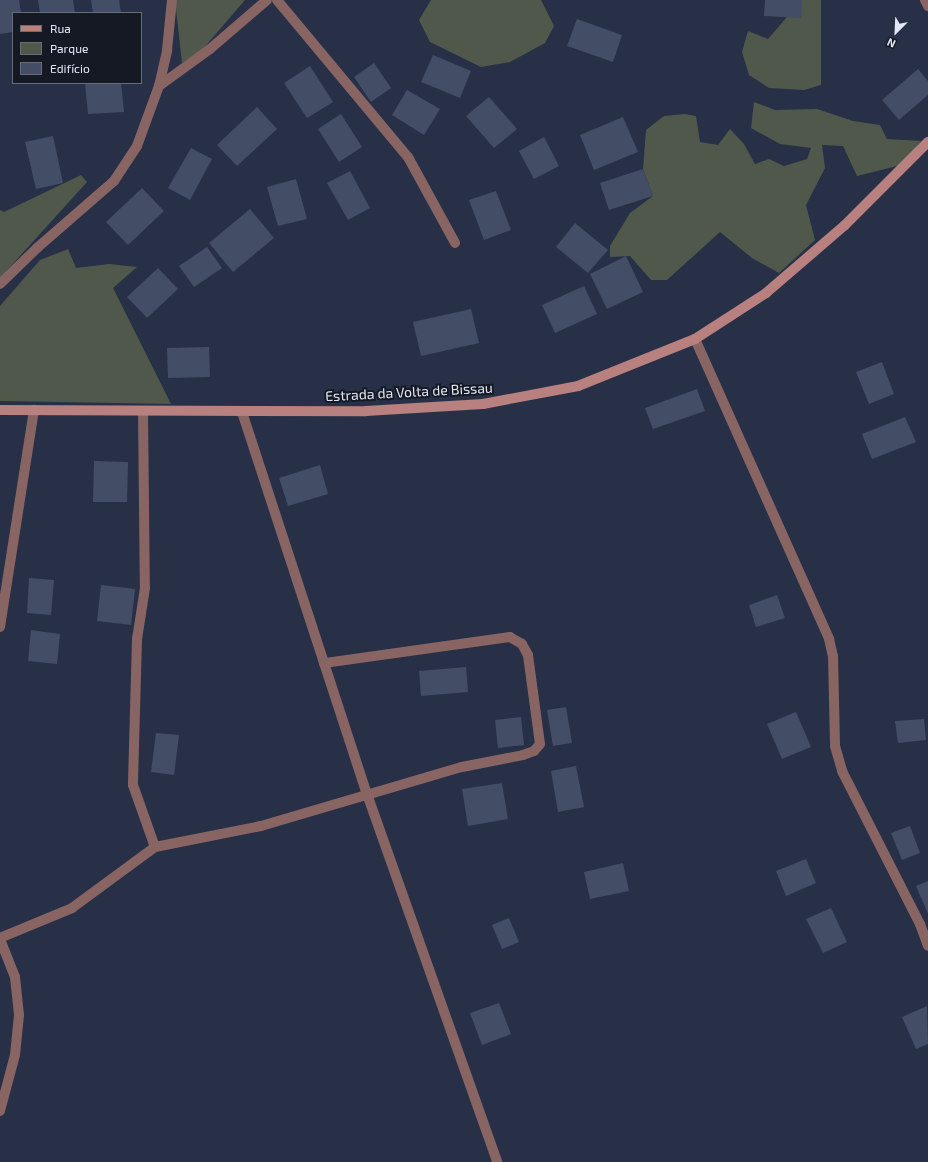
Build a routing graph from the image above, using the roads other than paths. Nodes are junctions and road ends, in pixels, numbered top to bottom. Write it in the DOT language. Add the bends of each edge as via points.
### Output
graph roads {
  1 [pos="172,0"];
  2 [pos="267,0"];
  3 [pos="277,0"];
  4 [pos="925,0"];
  5 [pos="928,6"];
  6 [pos="159,86"];
  7 [pos="928,142"];
  8 [pos="455,243"];
  9 [pos="0,284"];
  10 [pos="695,339"];
  11 [pos="0,410"];
  12 [pos="34,410"];
  13 [pos="143,411"];
  14 [pos="242,412"];
  15 [pos="0,627"];
  16 [pos="324,663"];
  17 [pos="367,794"];
  18 [pos="155,847"];
  19 [pos="0,938"];
  20 [pos="928,946"];
  21 [pos="0,1111"];
  22 [pos="497,1162"];
  1 -- 6 [label="street" via="167,50"];
  2 -- 6 [label="street" via="210,48"];
  3 -- 8 [label="street" via="408,157"];
  4 -- 5 [label="street"];
  6 -- 9 [label="street" via="137,146 114,181"];
  7 -- 10 [label="main road, Estrada da Volta de Bissau" via="844,226 766,293"];
  10 -- 14 [label="main road, Estrada da Volta de Bissau" via="578,386 483,404 366,411"];
  10 -- 20 [label="street" via="829,639 833,656 835,746 842,771 920,924"];
  11 -- 12 [label="main road, Estrada da Volta de Bissau"];
  12 -- 13 [label="main road, Estrada da Volta de Bissau"];
  12 -- 15 [label="street"];
  13 -- 14 [label="main road, Estrada da Volta de Bissau"];
  13 -- 18 [label="street" via="145,588 137,639 133,785"];
  14 -- 16 [label="street"];
  16 -- 17 [label="street"];
  16 -- 17 [label="street" via="510,637 522,644 528,655 540,744 534,751 462,767"];
  17 -- 18 [label="street" via="261,826"];
  17 -- 22 [label="street"];
  18 -- 19 [label="street" via="72,908"];
  19 -- 21 [label="street" via="15,977 19,1016 15,1055"];
}
